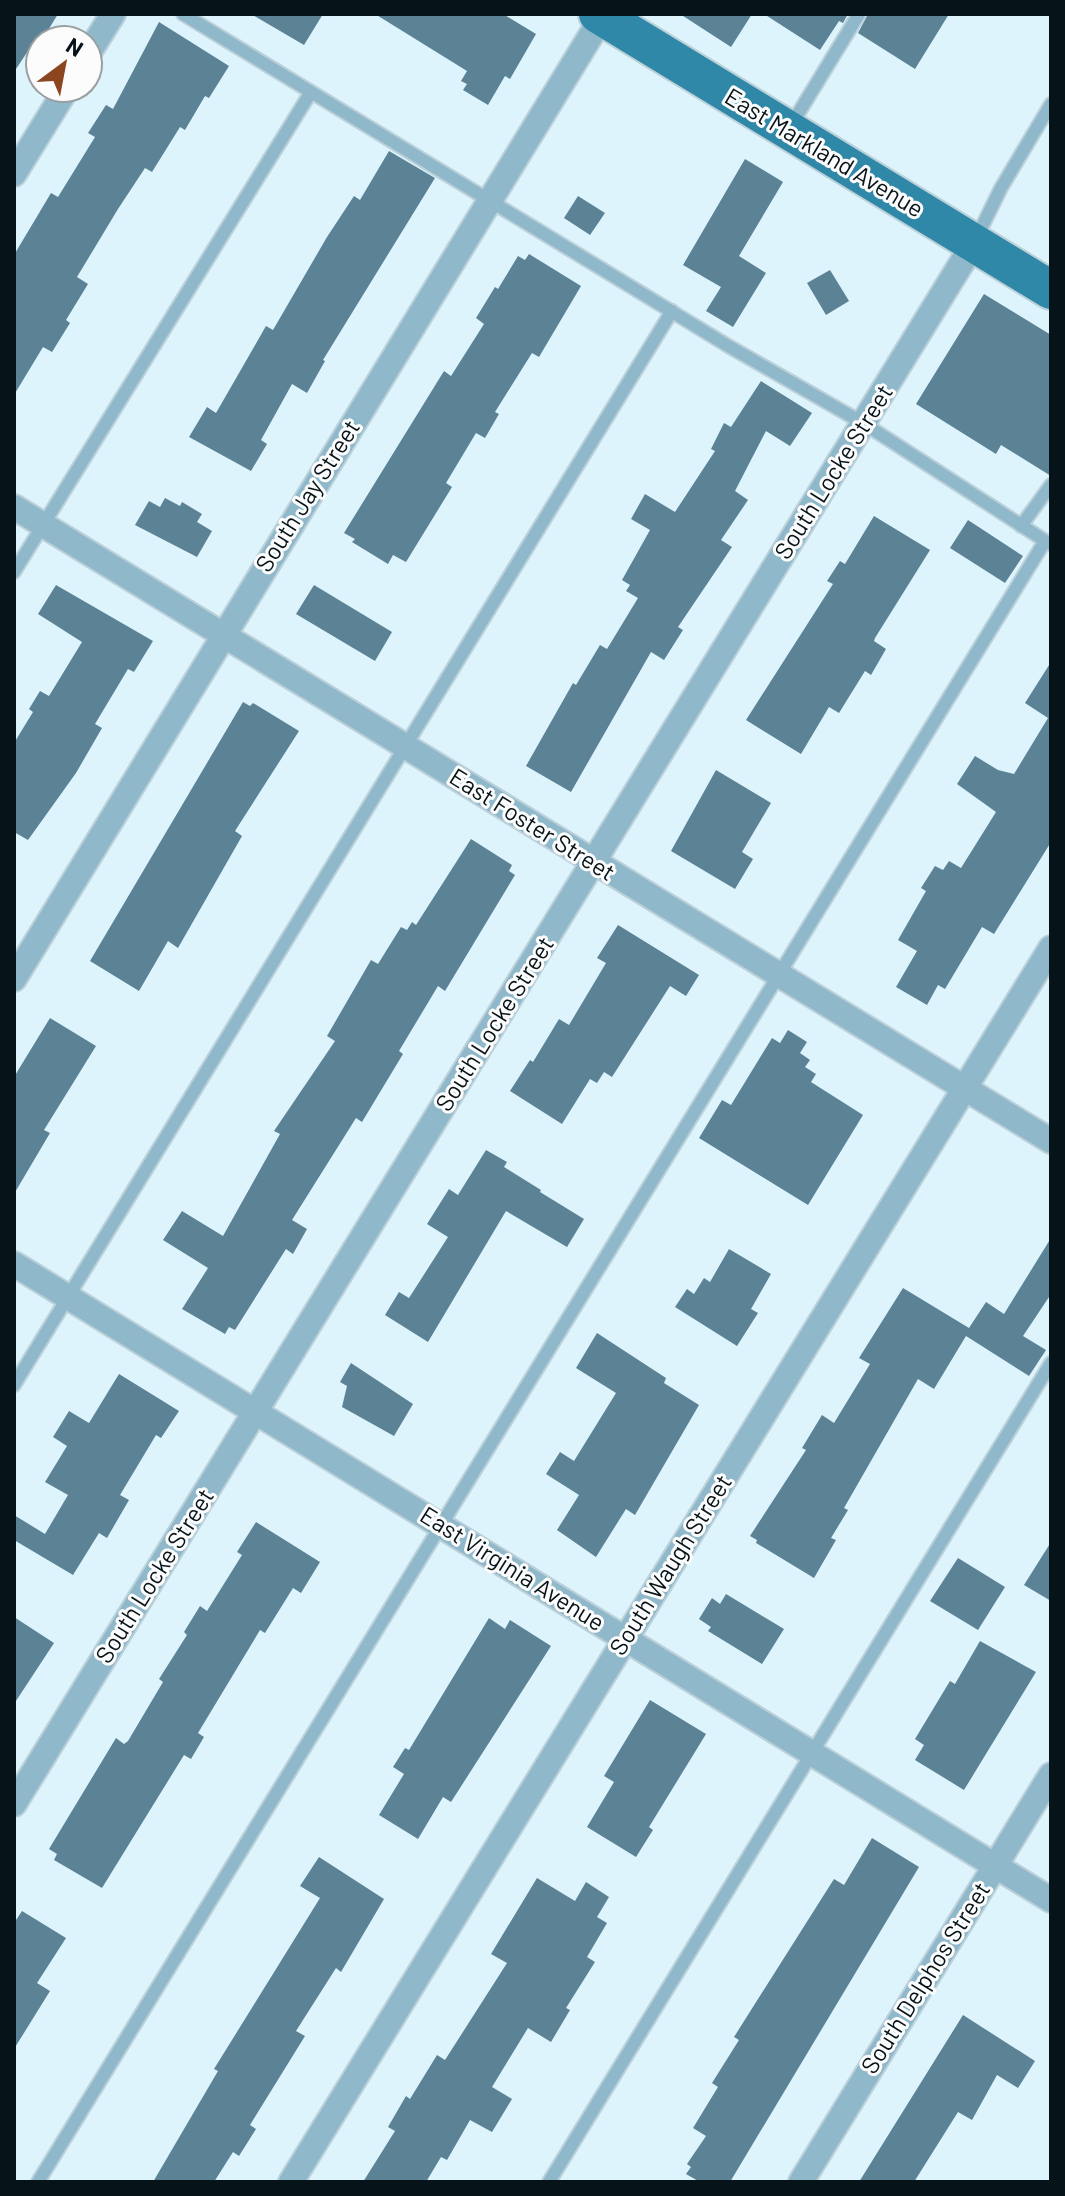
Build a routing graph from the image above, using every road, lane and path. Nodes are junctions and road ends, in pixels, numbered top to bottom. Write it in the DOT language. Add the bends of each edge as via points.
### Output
graph roads {
  1 [pos="183,14"];
  2 [pos="859,14"];
  3 [pos="601,15"];
  4 [pos="311,92"];
  5 [pos="57,104"];
  6 [pos="1051,104"];
  7 [pos="787,132"];
  8 [pos="14,174"];
  9 [pos="491,201"];
  10 [pos="974,243"];
  11 [pos="1051,290"];
  12 [pos="672,311"];
  13 [pos="863,423"];
  14 [pos="1051,485"];
  15 [pos="14,507"];
  16 [pos="43,526"];
  17 [pos="1021,526"];
  18 [pos="1048,543"];
  19 [pos="14,572"];
  20 [pos="222,635"];
  21 [pos="406,746"];
  22 [pos="594,863"];
  23 [pos="1051,948"];
  24 [pos="778,977"];
  25 [pos="14,979"];
  26 [pos="965,1088"];
  27 [pos="1051,1141"];
  28 [pos="14,1264"];
  29 [pos="69,1296"];
  30 [pos="1051,1363"];
  31 [pos="14,1385"];
  32 [pos="257,1412"];
  33 [pos="441,1526"];
  34 [pos="626,1639"];
  35 [pos="812,1752"];
  36 [pos="1051,1775"];
  37 [pos="14,1804"];
  38 [pos="995,1866"];
  39 [pos="1051,1900"];
  40 [pos="38,2182"];
  41 [pos="291,2182"];
  42 [pos="549,2182"];
  43 [pos="801,2182"];
  1 -- 4 [label="lane"];
  2 -- 7 [label="lane"];
  3 -- 7 [label="main road, East Markland Avenue"];
  3 -- 9 [label="street, South Jay Street"];
  4 -- 9 [label="lane"];
  4 -- 16 [label="lane"];
  5 -- 8 [label="street"];
  6 -- 10 [label="lane"];
  7 -- 10 [label="main road, East Markland Avenue"];
  9 -- 12 [label="lane"];
  9 -- 20 [label="street, South Jay Street"];
  10 -- 11 [label="main road, East Markland Avenue"];
  10 -- 13 [label="street, South Locke Street"];
  12 -- 13 [label="lane"];
  12 -- 21 [label="lane"];
  13 -- 17 [label="lane"];
  13 -- 22 [label="street, South Locke Street"];
  14 -- 17 [label="lane"];
  15 -- 16 [label="street, East Foster Street"];
  16 -- 19 [label="lane"];
  16 -- 20 [label="street, East Foster Street"];
  17 -- 18 [label="lane"];
  18 -- 24 [label="lane"];
  20 -- 21 [label="street, East Foster Street"];
  20 -- 25 [label="street, South Jay Street"];
  21 -- 22 [label="street, East Foster Street"];
  21 -- 29 [label="lane"];
  22 -- 24 [label="street, East Foster Street"];
  22 -- 32 [label="street, South Locke Street"];
  23 -- 26 [label="street, South Waugh Street"];
  24 -- 26 [label="street, East Foster Street"];
  24 -- 33 [label="lane"];
  26 -- 27 [label="street, East Foster Street"];
  26 -- 34 [label="street, South Waugh Street"];
  28 -- 29 [label="street, East Virginia Avenue"];
  29 -- 31 [label="lane"];
  29 -- 32 [label="street, East Virginia Avenue"];
  30 -- 35 [label="lane"];
  32 -- 33 [label="street, East Virginia Avenue"];
  32 -- 37 [label="street, South Locke Street"];
  33 -- 34 [label="street, East Virginia Avenue"];
  33 -- 40 [label="lane"];
  34 -- 35 [label="street, East Virginia Avenue"];
  34 -- 41 [label="street, South Waugh Street"];
  35 -- 38 [label="street, East Virginia Avenue"];
  35 -- 42 [label="lane"];
  36 -- 38 [label="street, South Delphos Street"];
  38 -- 39 [label="street, East Virginia Avenue"];
  38 -- 43 [label="street, South Delphos Street"];
}
